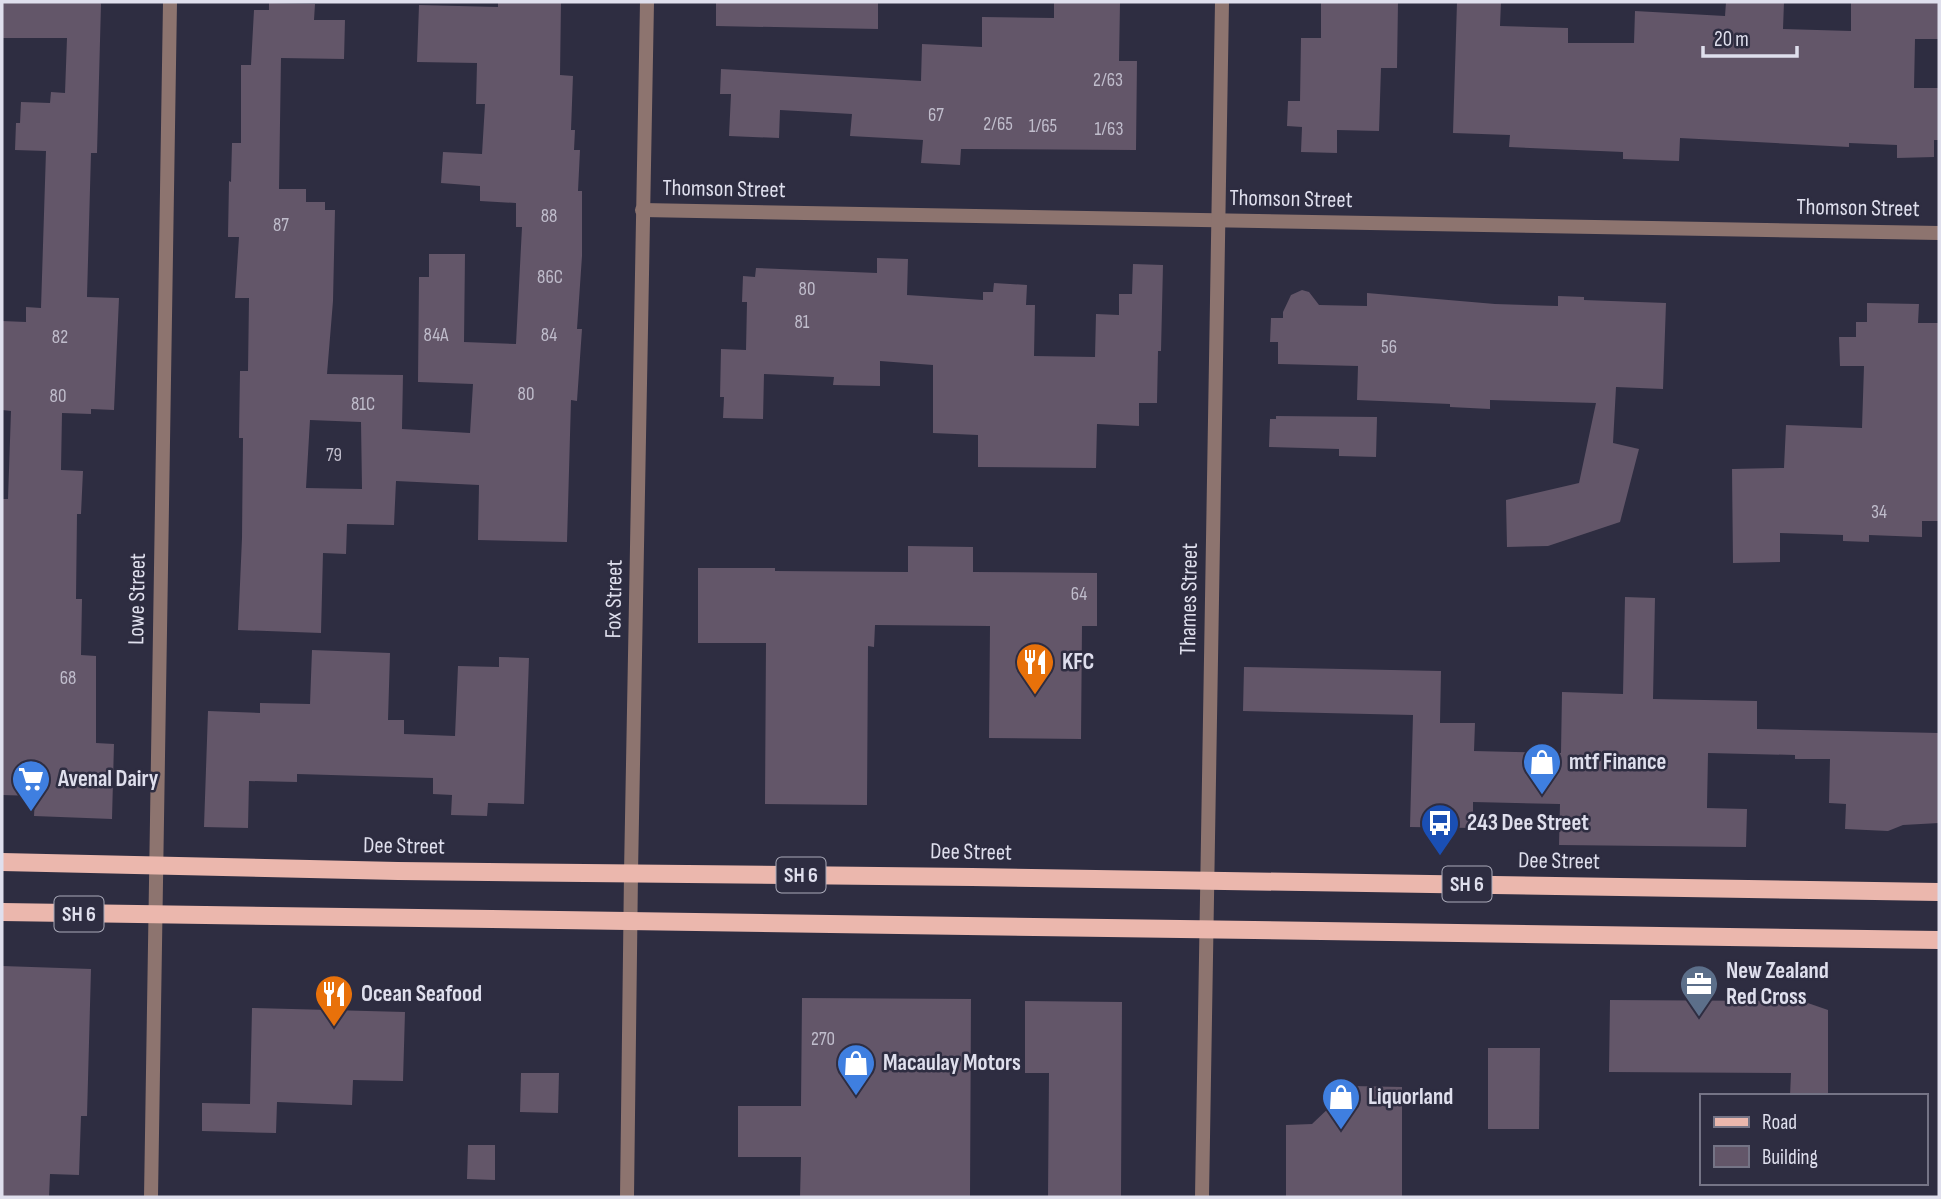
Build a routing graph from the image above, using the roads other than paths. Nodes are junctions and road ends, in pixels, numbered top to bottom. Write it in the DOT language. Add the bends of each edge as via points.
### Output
graph roads {
  1 [pos="170,2"];
  2 [pos="647,2"];
  3 [pos="1222,2"];
  4 [pos="642,210"];
  5 [pos="1218,221"];
  6 [pos="1939,233"];
  7 [pos="2,862"];
  8 [pos="155,864"];
  9 [pos="631,873"];
  10 [pos="1207,880"];
  11 [pos="1939,892"];
  12 [pos="2,912"];
  13 [pos="155,915"];
  14 [pos="631,922"];
  15 [pos="1205,931"];
  16 [pos="1939,940"];
  17 [pos="151,1197"];
  18 [pos="627,1197"];
  19 [pos="1202,1197"];
  1 -- 8 [label="street, Lowe Street"];
  2 -- 4 [label="street, Fox Street"];
  3 -- 5 [label="street, Thames Street"];
  4 -- 5 [label="street, Thomson Street"];
  4 -- 9 [label="street, Fox Street"];
  5 -- 6 [label="street, Thomson Street"];
  5 -- 10 [label="street, Thames Street"];
  7 -- 8 [label="main road, Dee Street / SH 6"];
  8 -- 9 [label="main road, Dee Street / SH 6"];
  8 -- 13 [label="street, Lowe Street"];
  9 -- 10 [label="main road, Dee Street / SH 6"];
  9 -- 14 [label="street, Fox Street"];
  10 -- 11 [label="main road, Dee Street / SH 6"];
  10 -- 15 [label="street, Thames Street"];
  12 -- 13 [label="main road, SH 6"];
  13 -- 14 [label="main road, SH 6"];
  13 -- 17 [label="street, Lowe Street"];
  14 -- 15 [label="main road, SH 6"];
  14 -- 18 [label="street, Fox Street"];
  15 -- 16 [label="main road, SH 6"];
  15 -- 19 [label="street, Thames Street"];
}
